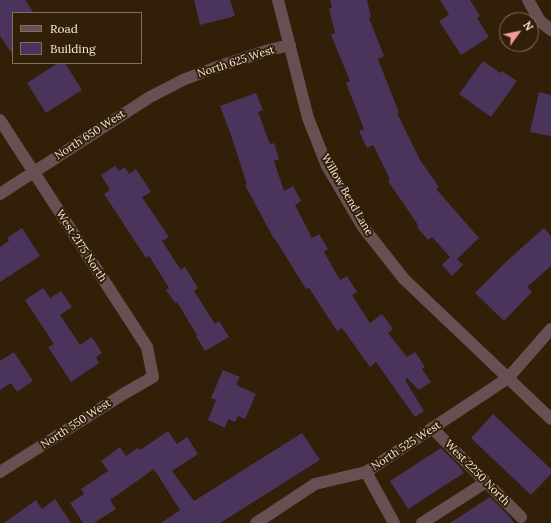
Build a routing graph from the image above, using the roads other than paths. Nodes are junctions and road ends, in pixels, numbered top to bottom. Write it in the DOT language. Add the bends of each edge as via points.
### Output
graph roads {
  1 [pos="278,0"];
  2 [pos="528,0"];
  3 [pos="551,30"];
  4 [pos="290,45"];
  5 [pos="183,80"];
  6 [pos="0,120"];
  7 [pos="33,172"];
  8 [pos="0,194"];
  9 [pos="551,328"];
  10 [pos="153,377"];
  11 [pos="508,378"];
  12 [pos="551,419"];
  13 [pos="432,428"];
  14 [pos="0,472"];
  15 [pos="366,472"];
  16 [pos="486,482"];
  17 [pos="521,517"];
  18 [pos="264,521"];
  19 [pos="394,523"];
  20 [pos="422,523"];
  1 -- 4 [label="street, Willow Bend Lane"];
  2 -- 3 [label="street" via="540,20"];
  4 -- 5 [label="street, North 625 West"];
  4 -- 11 [label="street, Willow Bend Lane" via="308,118 316,139 327,166 363,227 404,279"];
  5 -- 7 [label="street, North 650 West" via="150,97"];
  6 -- 7 [label="street, West 2175 North"];
  7 -- 8 [label="street, North 650 West"];
  7 -- 10 [label="street, West 2175 North" via="148,347"];
  9 -- 11 [label="street, North 525 West"];
  10 -- 14 [label="street, North 550 West" via="125,392"];
  11 -- 12 [label="street, Willow Bend Lane"];
  11 -- 13 [label="street, North 525 West"];
  13 -- 15 [label="street, North 525 West"];
  13 -- 16 [label="street, West 2250 North"];
  15 -- 18 [label="street, North 525 West" via="315,484"];
  15 -- 19 [label="street"];
  16 -- 17 [label="street, West 2250 North"];
  16 -- 20 [label="street"];
}
